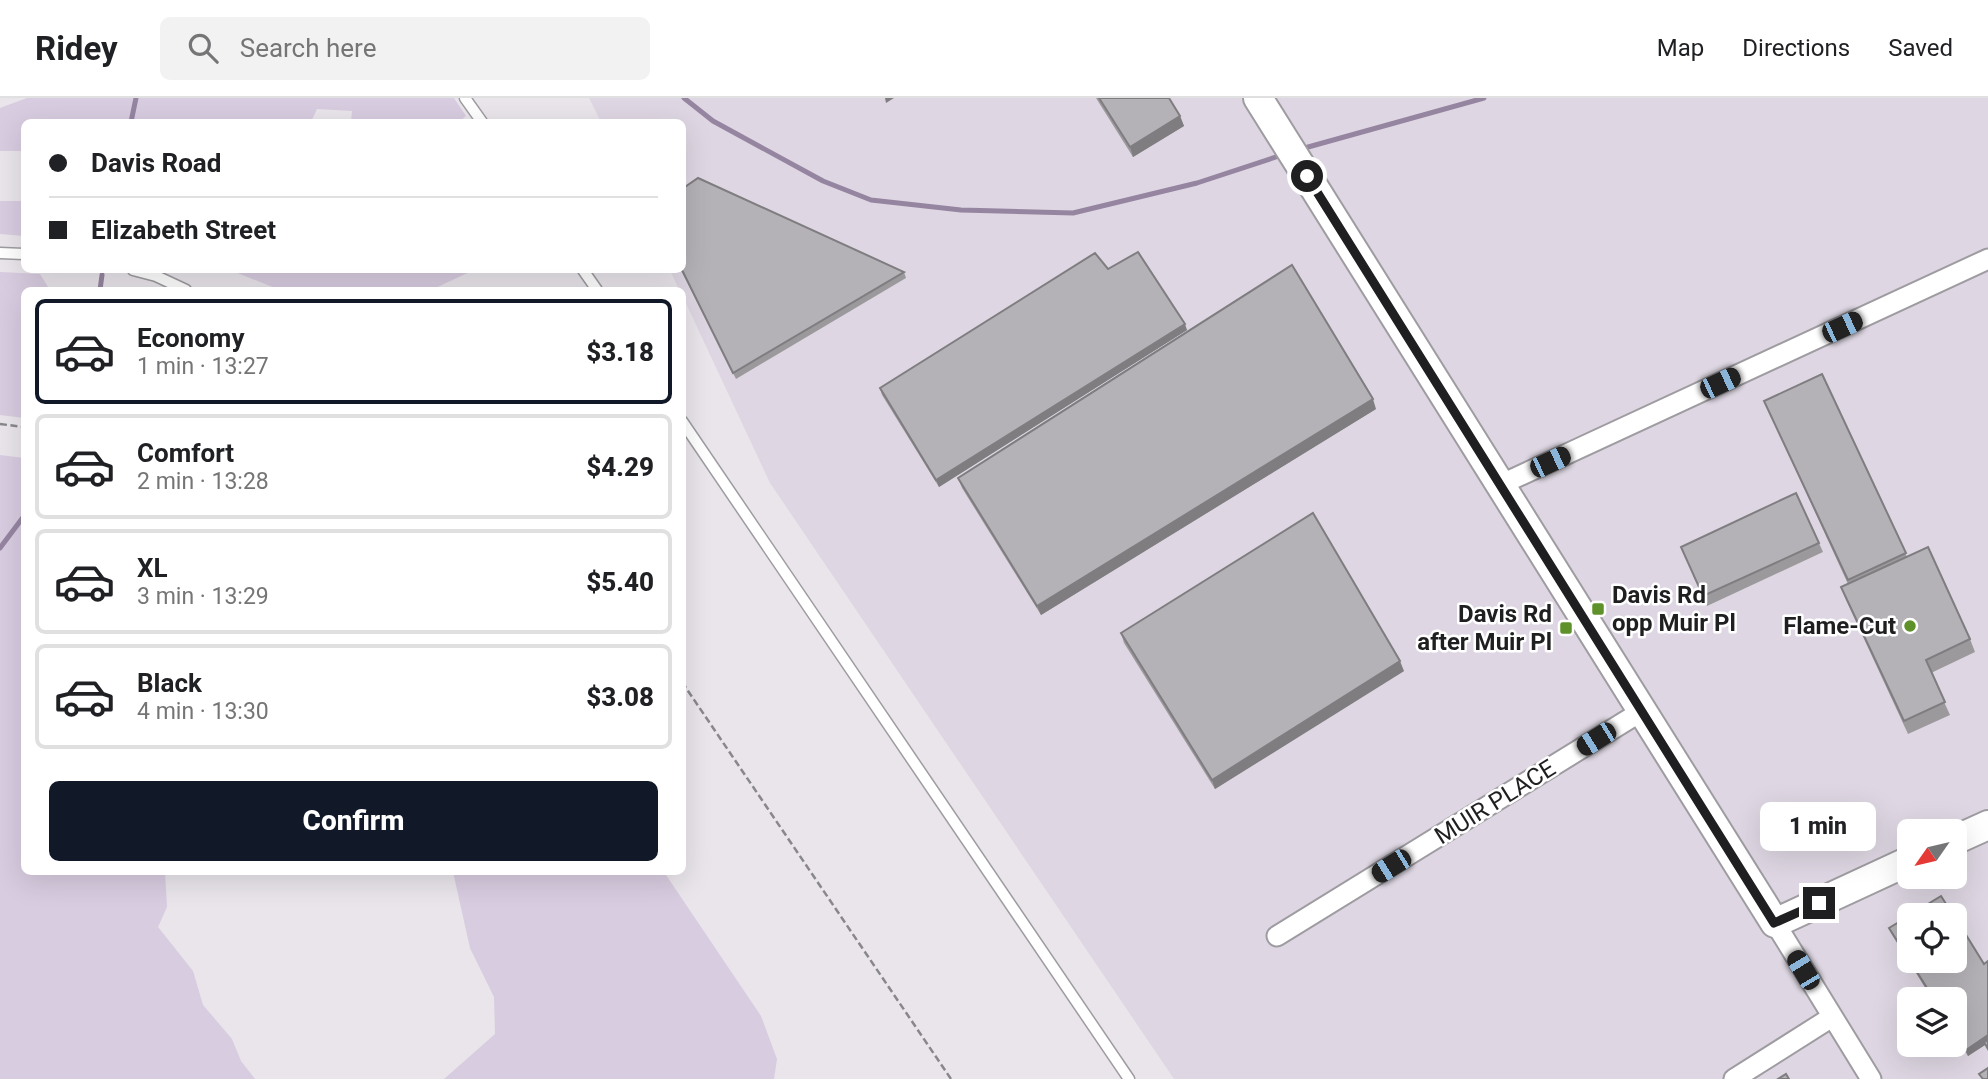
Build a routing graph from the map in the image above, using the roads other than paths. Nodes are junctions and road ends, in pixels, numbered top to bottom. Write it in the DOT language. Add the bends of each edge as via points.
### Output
graph roads {
  1 [pos="465,98"];
  2 [pos="1258,98"];
  3 [pos="480,119"];
  4 [pos="0,253"];
  5 [pos="21,254"];
  6 [pos="1988,260"];
  7 [pos="144,273"];
  8 [pos="180,287"];
  9 [pos="686,427"];
  10 [pos="1502,484"];
  11 [pos="1642,711"];
  12 [pos="1988,825"];
  13 [pos="1967,835"];
  14 [pos="1897,867"];
  15 [pos="1774,923"];
  16 [pos="1277,936"];
  17 [pos="1832,1017"];
  18 [pos="1129,1079"];
  19 [pos="1734,1079"];
  20 [pos="1871,1079"];
  1 -- 3 [label="lane"];
  2 -- 10 [label="street"];
  4 -- 5 [label="lane"];
  6 -- 10 [label="street"];
  7 -- 8 [label="lane"];
  9 -- 18 [label="lane"];
  10 -- 11 [label="street"];
  11 -- 15 [label="street"];
  11 -- 16 [label="street, MUIR PLACE"];
  12 -- 13 [label="street"];
  14 -- 15 [label="street"];
  15 -- 17 [label="street"];
  17 -- 19 [label="street"];
  17 -- 20 [label="street"];
}
